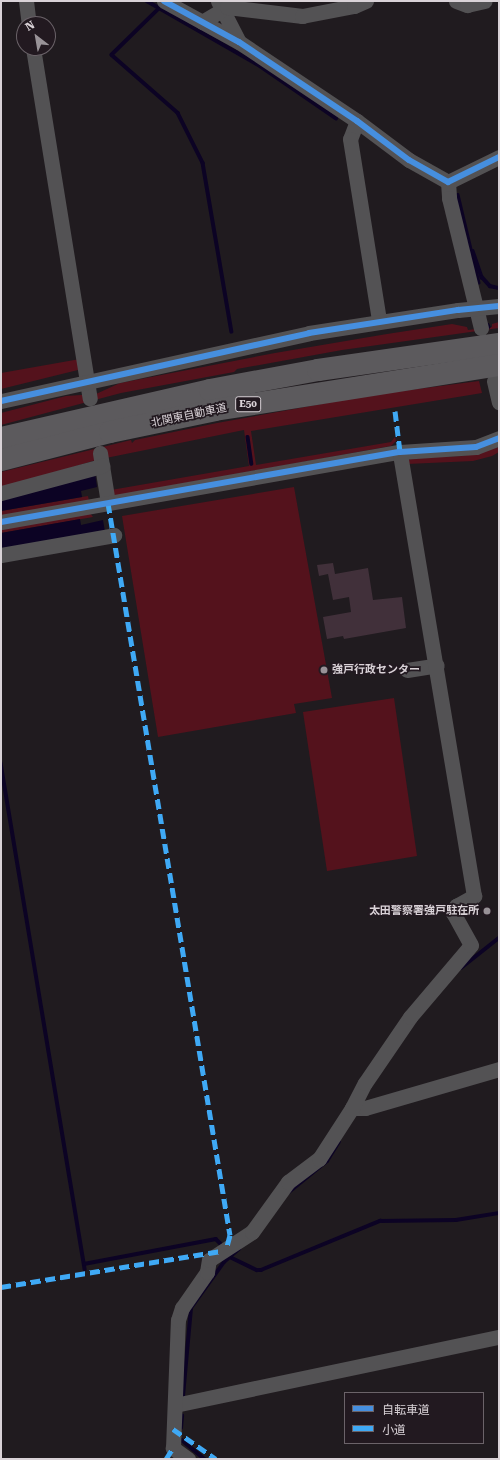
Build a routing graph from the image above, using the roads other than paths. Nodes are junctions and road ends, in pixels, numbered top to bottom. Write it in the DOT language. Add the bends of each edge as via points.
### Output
graph roads {
  1 [pos="26,1"];
  2 [pos="164,1"];
  3 [pos="366,1"];
  4 [pos="456,1"];
  5 [pos="485,1"];
  6 [pos="220,5"];
  7 [pos="320,7"];
  8 [pos="29,16"];
  9 [pos="202,22"];
  10 [pos="239,42"];
  11 [pos="34,56"];
  12 [pos="357,121"];
  13 [pos="499,157"];
  14 [pos="448,182"];
  15 [pos="499,306"];
  16 [pos="476,307"];
  17 [pos="379,321"];
  18 [pos="481,328"];
  19 [pos="499,344"];
  20 [pos="497,373"];
  21 [pos="88,380"];
  22 [pos="90,398"];
  23 [pos="1,401"];
  24 [pos="499,402"];
  25 [pos="1,438"];
  26 [pos="499,438"];
  27 [pos="400,452"];
  28 [pos="1,460"];
  29 [pos="1,493"];
  30 [pos="108,503"];
  31 [pos="1,522"];
  32 [pos="114,535"];
  33 [pos="1,555"];
  34 [pos="437,665"];
  35 [pos="407,670"];
  36 [pos="499,1069"];
  37 [pos="352,1108"];
  38 [pos="499,1337"];
  39 [pos="175,1405"];
  40 [pos="188,1459"];
  1 -- 8 [label="street"];
  2 -- 9 [label="street"];
  3 -- 7 [label="street" via="354,6"];
  4 -- 5 [label="street" via="467,5"];
  6 -- 7 [label="street" via="296,16"];
  6 -- 9 [label="street"];
  6 -- 10 [label="street"];
  9 -- 10 [label="street"];
  10 -- 12 [label="street"];
  11 -- 21 [label="street"];
  12 -- 14 [label="street" via="422,169"];
  12 -- 17 [label="street" via="350,139"];
  13 -- 14 [label="street"];
  14 -- 16 [label="street" via="449,198"];
  15 -- 16 [label="street"];
  16 -- 17 [label="street"];
  16 -- 18 [label="street"];
  17 -- 21 [label="street" via="280,339"];
  19 -- 25 [label="highway, 北関東自動車道 / E50" via="318,370 217,388 104,412"];
  20 -- 24 [label="street"];
  20 -- 28 [label="highway, 北関東自動車道 / E50" via="215,410 110,432"];
  21 -- 22 [label="street"];
  21 -- 23 [label="street"];
  26 -- 27 [label="street" via="476,447"];
  27 -- 30 [label="street"];
  27 -- 34 [label="street"];
  29 -- 30 [label="street" via="101,460"];
  30 -- 31 [label="street"];
  32 -- 33 [label="street"];
  34 -- 35 [label="street"];
  34 -- 37 [label="street" via="474,896 456,906 453,913 471,945 410,1017 365,1083"];
  36 -- 37 [label="street" via="380,1104"];
  37 -- 39 [label="street" via="319,1159 288,1182 252,1232 209,1260 207,1272 180,1314"];
  38 -- 39 [label="street"];
  39 -- 40 [label="street" via="173,1448"];
}
